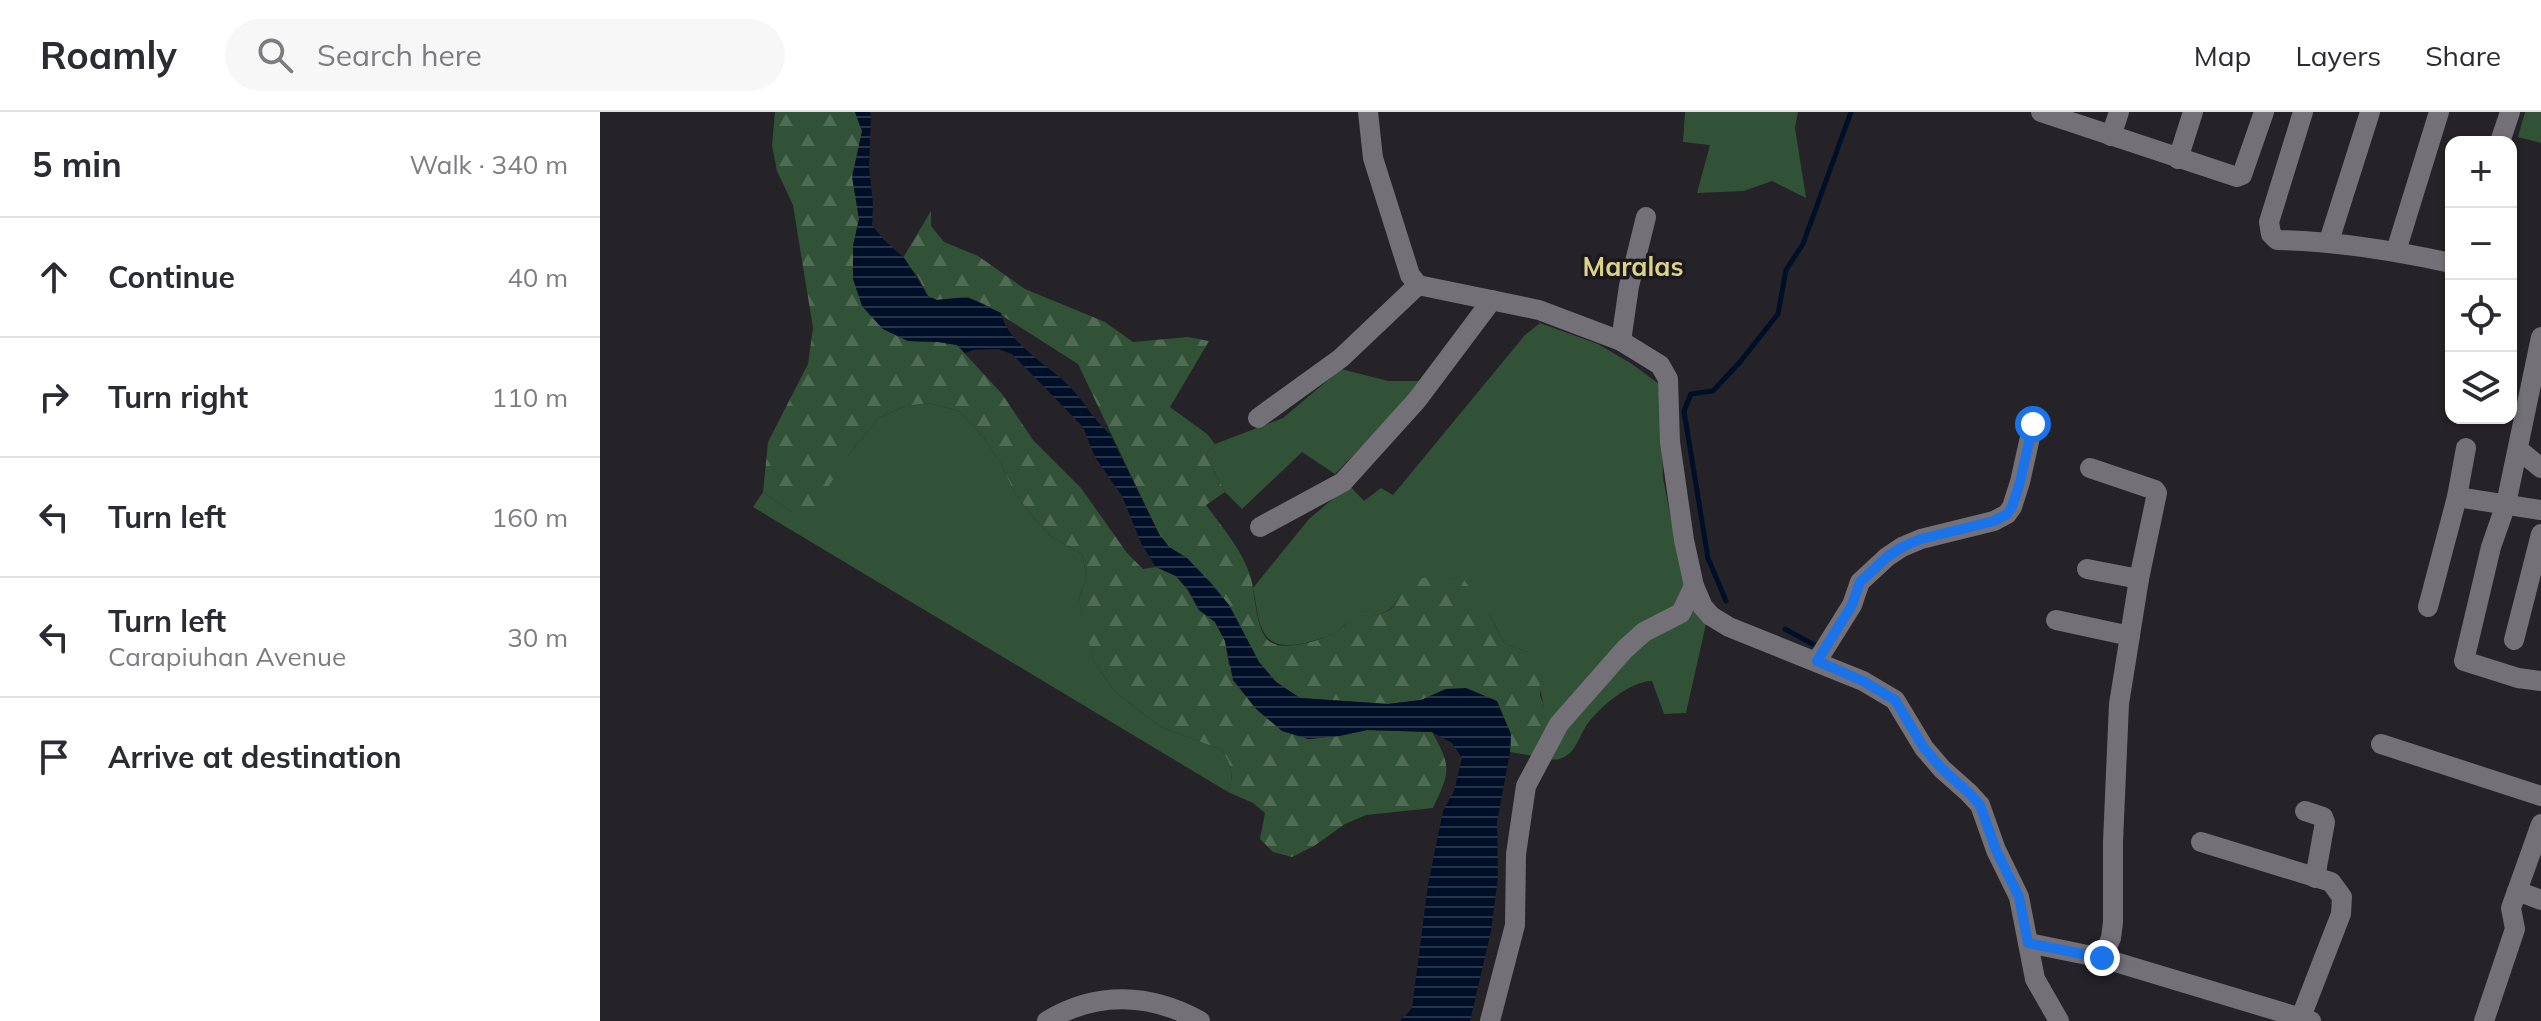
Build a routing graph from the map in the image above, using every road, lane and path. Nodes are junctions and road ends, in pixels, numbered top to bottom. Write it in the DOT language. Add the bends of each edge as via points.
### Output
graph roads {
  1 [pos="1368,112"];
  2 [pos="2041,112"];
  3 [pos="2119,112"];
  4 [pos="2193,112"];
  5 [pos="2264,112"];
  6 [pos="2303,112"];
  7 [pos="2370,112"];
  8 [pos="2439,112"];
  9 [pos="2510,112"];
  10 [pos="2111,136"];
  11 [pos="2502,136"];
  12 [pos="2178,159"];
  13 [pos="1646,217"];
  14 [pos="2329,241"];
  15 [pos="2396,251"];
  16 [pos="2445,262"];
  17 [pos="1418,285"];
  18 [pos="1492,300"];
  19 [pos="2541,337"];
  20 [pos="1621,341"];
  21 [pos="1258,418"];
  22 [pos="2033,424"];
  23 [pos="2466,448"];
  24 [pos="2519,450"];
  25 [pos="2090,468"];
  26 [pos="2541,468"];
  27 [pos="2457,497"];
  28 [pos="2506,504"];
  29 [pos="2541,510"];
  30 [pos="1260,527"];
  31 [pos="2541,534"];
  32 [pos="2087,569"];
  33 [pos="2139,579"];
  34 [pos="1694,586"];
  35 [pos="2428,607"];
  36 [pos="2056,620"];
  37 [pos="2130,636"];
  38 [pos="2514,640"];
  39 [pos="1817,661"];
  40 [pos="2541,681"];
  41 [pos="2381,744"];
  42 [pos="2541,796"];
  43 [pos="2305,811"];
  44 [pos="2541,824"];
  45 [pos="2201,842"];
  46 [pos="2315,878"];
  47 [pos="2517,891"];
  48 [pos="2541,900"];
  49 [pos="2028,943"];
  50 [pos="2102,958"];
  51 [pos="2306,1019"];
  52 [pos="1047,1021"];
  53 [pos="1200,1021"];
  54 [pos="1490,1021"];
  55 [pos="2059,1021"];
  56 [pos="2484,1021"];
  1 -- 17 [label="street" via="1373,158 1410,275"];
  2 -- 10 [label="street"];
  3 -- 10 [label="street"];
  4 -- 12 [label="street"];
  5 -- 12 [label="street" via="2242,175"];
  6 -- 14 [label="street" via="2269,222 2271,234 2277,240"];
  7 -- 14 [label="street"];
  8 -- 15 [label="street"];
  9 -- 11 [label="street"];
  10 -- 12 [label="street"];
  13 -- 20 [label="street"];
  14 -- 15 [label="street"];
  15 -- 16 [label="street"];
  17 -- 18 [label="street"];
  17 -- 21 [label="street" via="1341,358"];
  18 -- 20 [label="street" via="1539,310"];
  18 -- 30 [label="street" via="1417,400 1343,482"];
  19 -- 24 [label="street"];
  20 -- 34 [label="street" via="1660,365 1668,379 1672,456"];
  22 -- 39 [label="street" via="2007,514 1921,539 1887,557 1860,582"];
  23 -- 27 [label="street"];
  24 -- 26 [label="street"];
  24 -- 28 [label="street"];
  25 -- 33 [label="street" via="2157,493"];
  27 -- 28 [label="street"];
  27 -- 35 [label="street"];
  28 -- 29 [label="street"];
  28 -- 40 [label="street" via="2464,661"];
  31 -- 38 [label="street"];
  32 -- 33 [label="street"];
  33 -- 37 [label="street"];
  34 -- 39 [label="street" via="1703,607 1729,627"];
  34 -- 54 [label="street" via="1681,613 1644,632 1625,649 1559,724 1526,786 1516,854 1515,925"];
  36 -- 37 [label="street"];
  37 -- 50 [label="street" via="2117,725 2113,922"];
  39 -- 49 [label="street" via="1895,700 1924,748 1980,805 2019,897"];
  41 -- 42 [label="street"];
  43 -- 46 [label="street" via="2325,822"];
  44 -- 47 [label="street"];
  45 -- 46 [label="street"];
  46 -- 51 [label="street" via="2331,882 2342,897 2341,914"];
  47 -- 48 [label="street"];
  47 -- 56 [label="street" via="2511,908 2515,929"];
  49 -- 50 [label="street"];
  49 -- 55 [label="street" via="2035,979"];
  50 -- 51 [label="street"];
  52 -- 53 [label="street" via="1083,1004 1128,998 1166,1005"];
}
